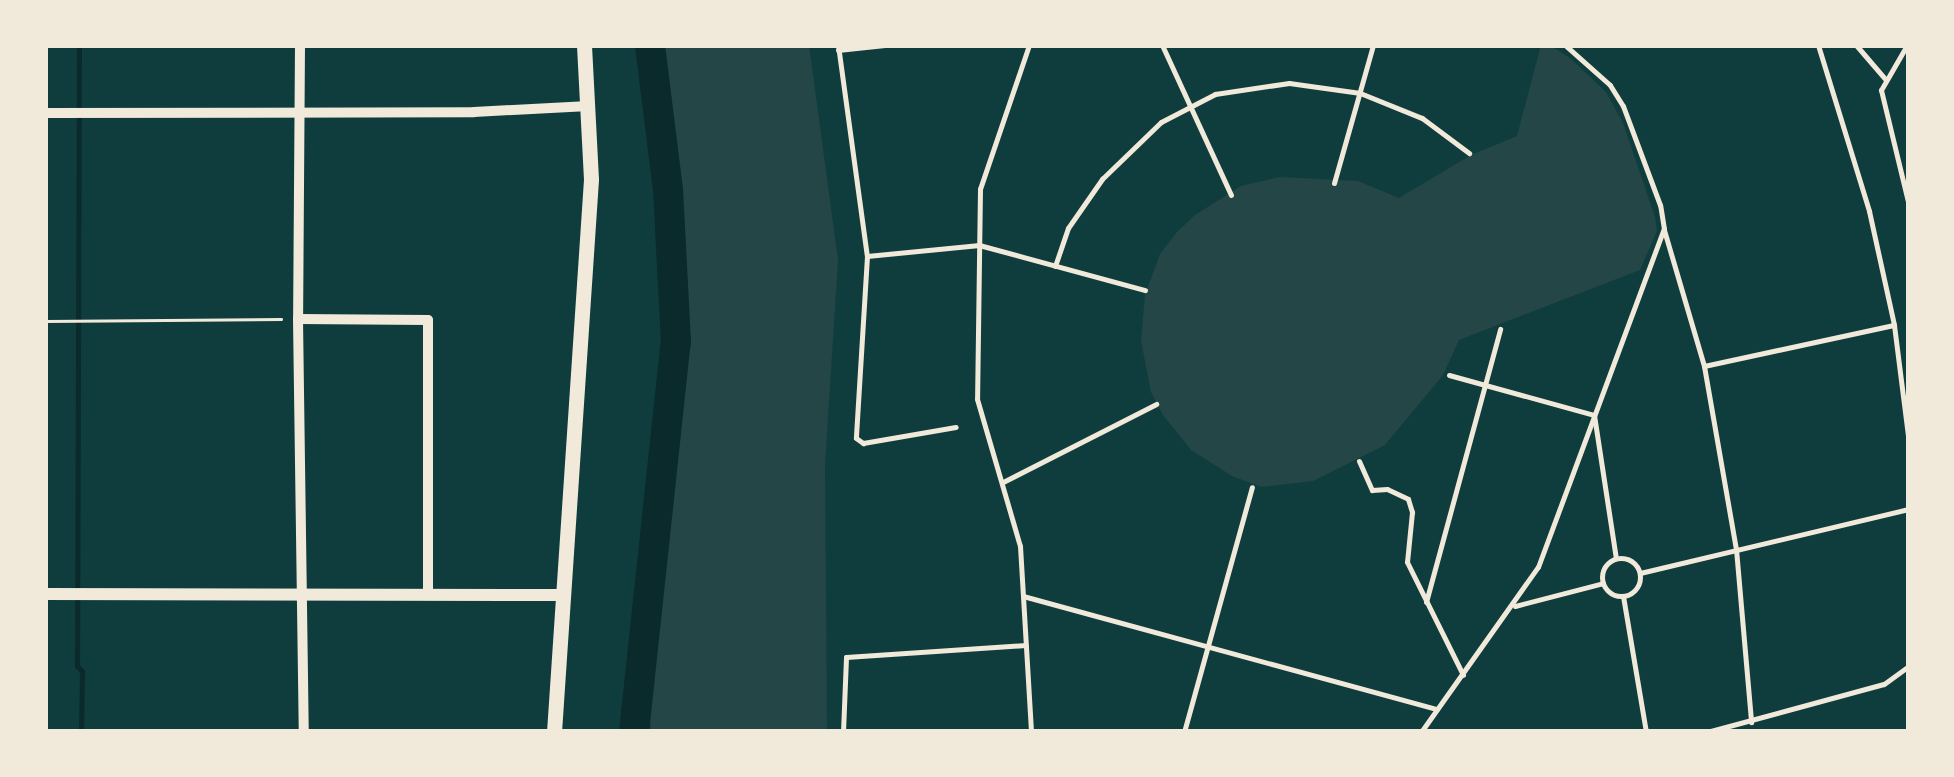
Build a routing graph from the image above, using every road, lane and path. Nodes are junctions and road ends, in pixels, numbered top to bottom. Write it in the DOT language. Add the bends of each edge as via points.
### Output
graph roads {
  1 [pos="300,45"];
  2 [pos="584,45"];
  3 [pos="885,45"];
  4 [pos="1162,45"];
  5 [pos="1373,45"];
  6 [pos="1565,45"];
  7 [pos="1584,45"];
  8 [pos="1818,45"];
  9 [pos="1856,45"];
  10 [pos="1906,45"];
  11 [pos="1026,46"];
  12 [pos="838,47"];
  13 [pos="1577,54"];
  14 [pos="1886,80"];
  15 [pos="1360,93"];
  16 [pos="1190,105"];
  17 [pos="589,106"];
  18 [pos="299,111"];
  19 [pos="45,113"];
  20 [pos="1469,153"];
  21 [pos="1334,183"];
  22 [pos="1231,195"];
  23 [pos="1909,206"];
  24 [pos="1664,230"];
  25 [pos="980,245"];
  26 [pos="867,256"];
  27 [pos="1056,266"];
  28 [pos="1145,290"];
  29 [pos="298,319"];
  30 [pos="45,321"];
  31 [pos="1894,325"];
  32 [pos="1500,330"];
  33 [pos="1704,366"];
  34 [pos="1449,375"];
  35 [pos="1487,385"];
  36 [pos="1156,404"];
  37 [pos="1594,415"];
  38 [pos="956,427"];
  39 [pos="1909,444"];
  40 [pos="1360,461"];
  41 [pos="1002,483"];
  42 [pos="1252,486"];
  43 [pos="1909,509"];
  44 [pos="1736,549"];
  45 [pos="1616,558"];
  46 [pos="1640,573"];
  47 [pos="1603,583"];
  48 [pos="45,594"];
  49 [pos="304,594"];
  50 [pos="428,594"];
  51 [pos="561,595"];
  52 [pos="1023,596"];
  53 [pos="1624,596"];
  54 [pos="1426,602"];
  55 [pos="1514,606"];
  56 [pos="1026,645"];
  57 [pos="1208,646"];
  58 [pos="1909,666"];
  59 [pos="1462,675"];
  60 [pos="1437,709"];
  61 [pos="1751,722"];
  62 [pos="304,732"];
  63 [pos="554,732"];
  64 [pos="843,732"];
  65 [pos="1031,732"];
  66 [pos="1184,732"];
  67 [pos="1422,732"];
  68 [pos="1646,732"];
  69 [pos="1707,732"];
  1 -- 18 [label="street"];
  2 -- 17 [label="highway"];
  3 -- 12 [label="lane"];
  4 -- 16 [label="lane"];
  5 -- 15 [label="lane"];
  6 -- 13 [label="lane"];
  7 -- 13 [label="lane"];
  8 -- 31 [label="lane" via="1869,210"];
  9 -- 14 [label="lane"];
  10 -- 14 [label="lane"];
  11 -- 25 [label="lane" via="980,189"];
  12 -- 26 [label="lane"];
  13 -- 24 [label="lane" via="1623,106"];
  14 -- 23 [label="lane" via="1881,90"];
  15 -- 16 [label="lane" via="1289,83 1239,88"];
  15 -- 20 [label="lane" via="1422,118"];
  15 -- 21 [label="lane"];
  16 -- 22 [label="lane"];
  16 -- 27 [label="lane" via="1140,139 1102,179 1068,228"];
  17 -- 18 [label="street"];
  17 -- 51 [label="highway" via="592,179"];
  18 -- 19 [label="street"];
  18 -- 29 [label="street"];
  24 -- 33 [label="lane"];
  24 -- 37 [label="lane"];
  25 -- 26 [label="lane"];
  25 -- 27 [label="lane"];
  25 -- 41 [label="lane" via="977,400"];
  26 -- 38 [label="lane" via="856,438 863,443"];
  27 -- 28 [label="lane"];
  29 -- 30 [label="path"];
  29 -- 49 [label="street"];
  29 -- 50 [label="street" via="428,320"];
  31 -- 33 [label="lane"];
  31 -- 39 [label="lane"];
  32 -- 35 [label="lane"];
  33 -- 44 [label="lane"];
  34 -- 35 [label="lane"];
  35 -- 37 [label="lane"];
  35 -- 54 [label="lane"];
  36 -- 41 [label="lane"];
  37 -- 45 [label="lane"];
  37 -- 55 [label="lane" via="1538,567"];
  40 -- 54 [label="lane" via="1372,490 1408,499 1407,562"];
  41 -- 52 [label="lane" via="1020,546"];
  42 -- 57 [label="lane"];
  43 -- 44 [label="lane"];
  44 -- 46 [label="lane"];
  44 -- 61 [label="lane"];
  45 -- 46 [label="lane" via="1633,562"];
  45 -- 47 [label="lane" via="1606,566"];
  46 -- 53 [label="lane" via="1638,588"];
  47 -- 53 [label="lane"];
  47 -- 55 [label="lane"];
  48 -- 49 [label="street"];
  49 -- 50 [label="street"];
  49 -- 62 [label="street"];
  50 -- 51 [label="street"];
  51 -- 63 [label="highway"];
  52 -- 56 [label="lane"];
  52 -- 57 [label="lane"];
  53 -- 68 [label="lane"];
  54 -- 59 [label="lane"];
  55 -- 59 [label="lane"];
  56 -- 64 [label="lane" via="846,657"];
  56 -- 65 [label="lane"];
  57 -- 60 [label="lane"];
  57 -- 66 [label="lane"];
  58 -- 61 [label="lane" via="1884,684"];
  59 -- 60 [label="lane"];
  60 -- 67 [label="lane"];
  61 -- 69 [label="lane"];
}
